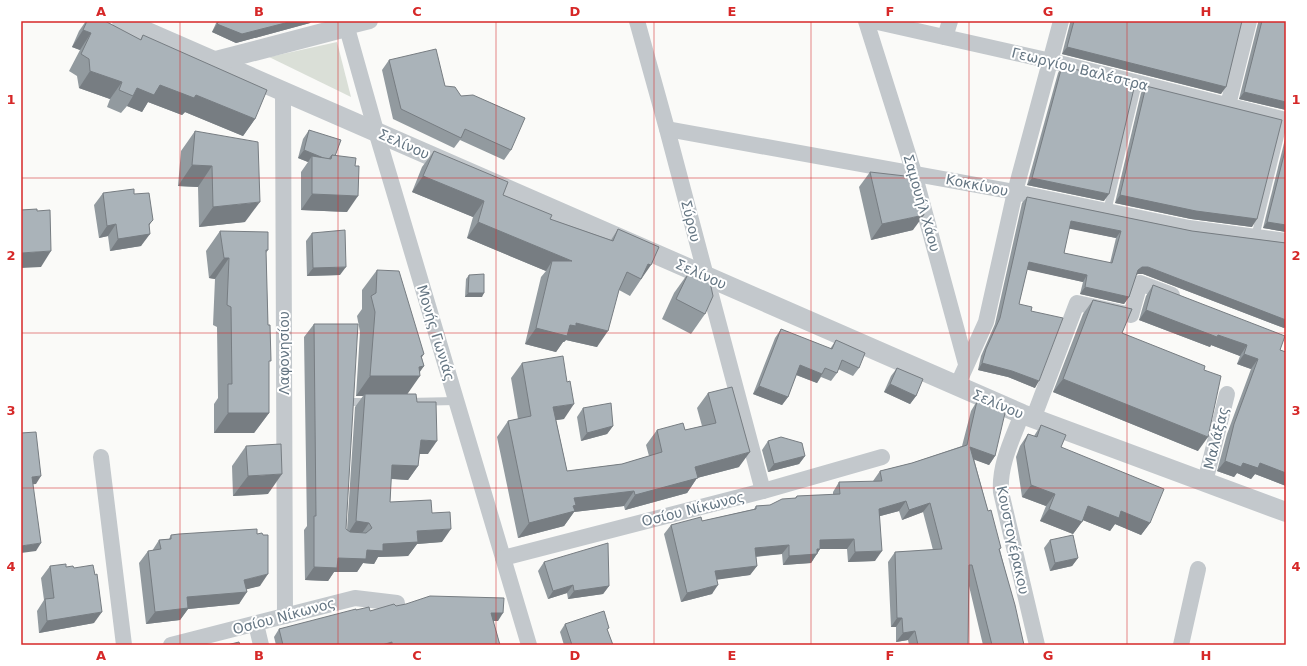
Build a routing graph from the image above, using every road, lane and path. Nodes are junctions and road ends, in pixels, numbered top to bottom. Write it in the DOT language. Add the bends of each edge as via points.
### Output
graph roads {
  1 [pos="122,21"];
  2 [pos="370,21"];
  3 [pos="636,21"];
  4 [pos="866,21"];
  5 [pos="873,21"];
  6 [pos="950,21"];
  7 [pos="1061,21"];
  8 [pos="1249,21"];
  9 [pos="346,24"];
  10 [pos="148,26"];
  11 [pos="945,37"];
  12 [pos="216,61"];
  13 [pos="1051,62"];
  14 [pos="1138,83"];
  15 [pos="283,91"];
  16 [pos="1228,106"];
  17 [pos="1285,120"];
  18 [pos="668,130"];
  19 [pos="376,131"];
  20 [pos="914,173"];
  21 [pos="1015,192"];
  22 [pos="1107,211"];
  23 [pos="1255,237"];
  24 [pos="1286,241"];
  25 [pos="705,275"];
  26 [pos="1184,300"];
  27 [pos="966,364"];
  28 [pos="957,386"];
  29 [pos="1227,394"];
  30 [pos="456,401"];
  31 [pos="350,402"];
  32 [pos="380,402"];
  33 [pos="396,402"];
  34 [pos="1027,416"];
  35 [pos="101,457"];
  36 [pos="882,457"];
  37 [pos="1205,482"];
  38 [pos="763,491"];
  39 [pos="1286,512"];
  40 [pos="503,558"];
  41 [pos="1198,569"];
  42 [pos="397,603"];
  43 [pos="285,616"];
  44 [pos="256,624"];
  45 [pos="124,645"];
  46 [pos="171,645"];
  47 [pos="261,645"];
  48 [pos="529,645"];
  49 [pos="1037,645"];
  50 [pos="1181,645"];
  1 -- 10 [label="street, Σελίνου"];
  2 -- 9 [label="street"];
  3 -- 18 [label="street, Σύρου"];
  4 -- 20 [label="street, Σαμουήλ Χάου"];
  5 -- 11 [label="street, Γεωργίου Βαλέστρα"];
  6 -- 11 [label="street"];
  7 -- 13 [label="street"];
  8 -- 16 [label="street"];
  9 -- 12 [label="street"];
  9 -- 19 [label="street, Μονής Γωνιάς"];
  10 -- 12 [label="street, Σελίνου"];
  11 -- 13 [label="street, Γεωργίου Βαλέστρα"];
  12 -- 15 [label="street, Σελίνου"];
  13 -- 14 [label="street, Γεωργίου Βαλέστρα"];
  13 -- 21 [label="street"];
  14 -- 16 [label="street, Γεωργίου Βαλέστρα"];
  14 -- 22 [label="lane"];
  15 -- 19 [label="street, Σελίνου"];
  15 -- 43 [label="street, Λαφονησίου"];
  16 -- 17 [label="street, Γεωργίου Βαλέστρα"];
  17 -- 23 [label="lane"];
  18 -- 20 [label="street, Κοκκίνου"];
  18 -- 25 [label="street, Σύρου"];
  19 -- 25 [label="street, Σελίνου"];
  19 -- 30 [label="street, Μονής Γωνιάς"];
  20 -- 21 [label="street, Κοκκίνου"];
  20 -- 27 [label="street, Σαμουήλ Χάου"];
  21 -- 22 [label="street, Κοκκίνου"];
  21 -- 27 [label="street" via="986,322"];
  22 -- 23 [label="street, Κοκκίνου" via="1189,228"];
  23 -- 24 [label="street, Κοκκίνου"];
  25 -- 28 [label="street, Σελίνου"];
  25 -- 38 [label="street, Σύρου"];
  26 -- 34 [label="street, Κουστογέρακου" via="1140,283 1131,315 1077,303"];
  27 -- 28 [label="street"];
  28 -- 34 [label="street, Σελίνου"];
  29 -- 37 [label="street, Μαλάξας"];
  30 -- 33 [label="lane"];
  30 -- 40 [label="street, Μονής Γωνιάς"];
  31 -- 32 [label="lane"];
  34 -- 37 [label="street, Σελίνου"];
  34 -- 49 [label="street, Κουστογέρακου" via="1004,462 1000,478 1001,492"];
  35 -- 45 [label="street"];
  36 -- 38 [label="street, Οσίου Νίκωνος"];
  37 -- 39 [label="street, Σελίνου"];
  38 -- 40 [label="street, Οσίου Νίκωνος"];
  40 -- 48 [label="street, Μονής Γωνιάς"];
  41 -- 50 [label="street"];
  42 -- 43 [label="street, Οσίου Νίκωνος" via="355,598"];
  43 -- 44 [label="street, Οσίου Νίκωνος"];
  44 -- 46 [label="street, Οσίου Νίκωνος"];
  44 -- 47 [label="street"];
}
